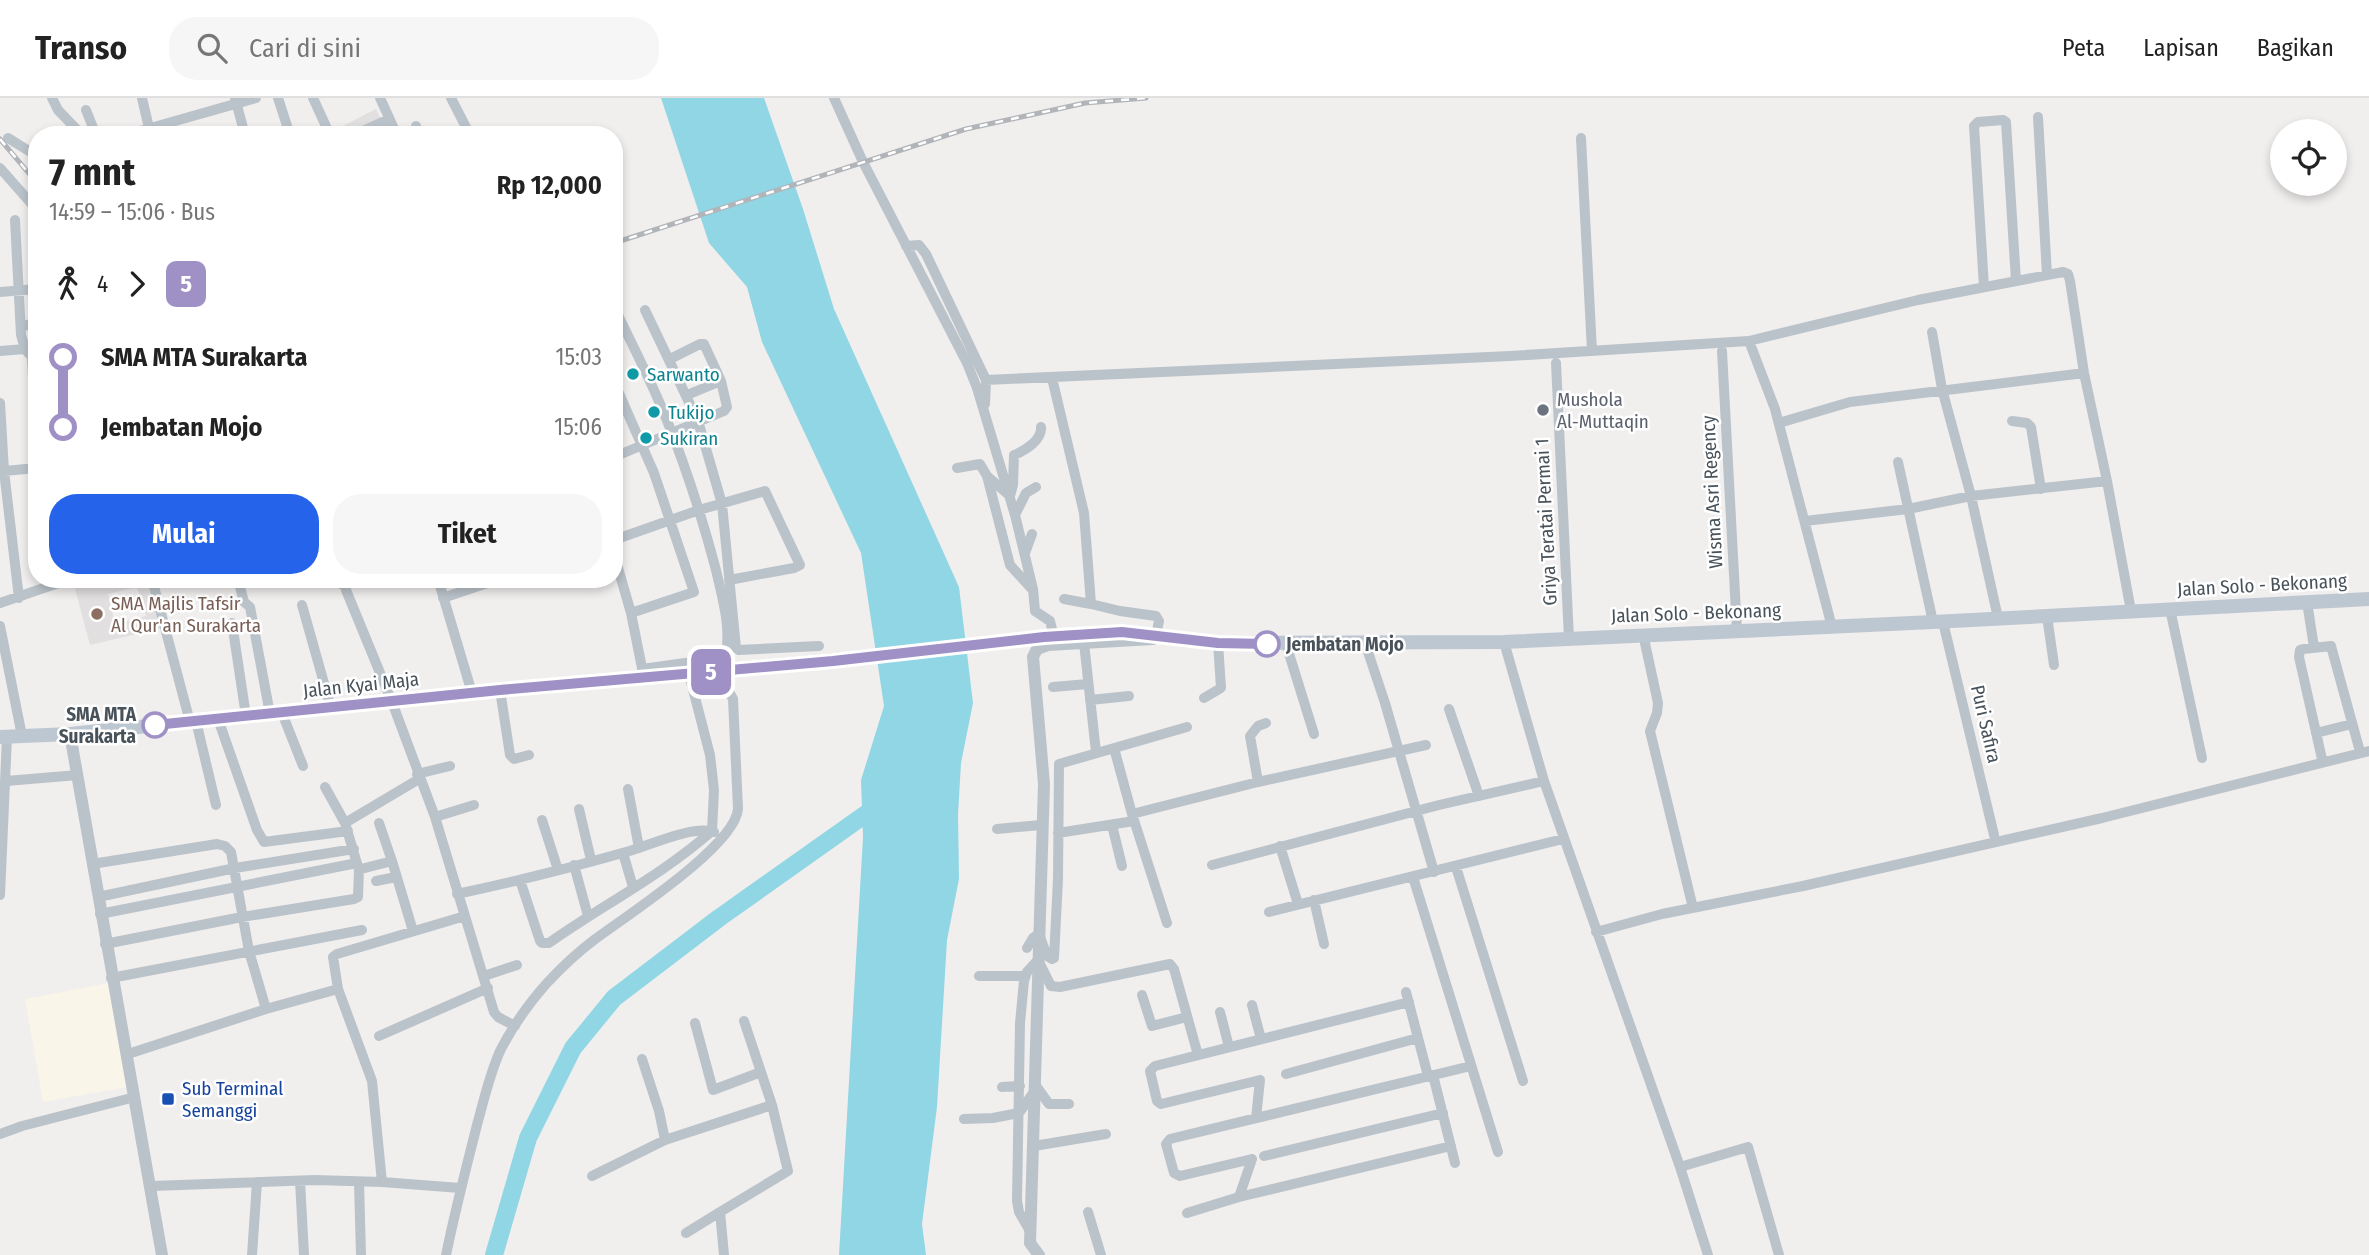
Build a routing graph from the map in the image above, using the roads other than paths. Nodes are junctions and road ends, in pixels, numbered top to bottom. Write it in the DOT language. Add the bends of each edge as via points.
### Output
graph roads {
  1 [pos="52,98"];
  2 [pos="142,98"];
  3 [pos="256,98"];
  4 [pos="278,98"];
  5 [pos="313,98"];
  6 [pos="380,98"];
  7 [pos="451,98"];
  8 [pos="834,98"];
  9 [pos="236,100"];
  10 [pos="86,110"];
  11 [pos="2038,117"];
  12 [pos="389,119"];
  13 [pos="73,126"];
  14 [pos="92,126"];
  15 [pos="149,126"];
  16 [pos="155,126"];
  17 [pos="243,126"];
  18 [pos="287,126"];
  19 [pos="326,126"];
  20 [pos="374,126"];
  21 [pos="392,126"];
  22 [pos="465,126"];
  23 [pos="8,138"];
  24 [pos="1581,138"];
  25 [pos="28,150"];
  26 [pos="0,168"];
  27 [pos="28,200"];
  28 [pos="15,220"];
  29 [pos="906,246"];
  30 [pos="2047,275"];
  31 [pos="2016,281"];
  32 [pos="1984,287"];
  33 [pos="28,289"];
  34 [pos="18,290"];
  35 [pos="0,292"];
  36 [pos="645,310"];
  37 [pos="28,325"];
  38 [pos="21,327"];
  39 [pos="623,327"];
  40 [pos="1932,332"];
  41 [pos="1749,341"];
  42 [pos="28,347"];
  43 [pos="0,351"];
  44 [pos="1592,351"];
  45 [pos="1722,351"];
  46 [pos="28,355"];
  47 [pos="670,359"];
  48 [pos="1556,363"];
  49 [pos="2084,373"];
  50 [pos="1052,377"];
  51 [pos="986,380"];
  52 [pos="721,381"];
  53 [pos="1942,389"];
  54 [pos="687,395"];
  55 [pos="623,402"];
  56 [pos="0,403"];
  57 [pos="985,410"];
  58 [pos="698,421"];
  59 [pos="2012,421"];
  60 [pos="1779,423"];
  61 [pos="1041,427"];
  62 [pos="671,432"];
  63 [pos="642,444"];
  64 [pos="623,453"];
  65 [pos="1898,462"];
  66 [pos="957,468"];
  67 [pos="28,469"];
  68 [pos="4,471"];
  69 [pos="987,477"];
  70 [pos="2107,481"];
  71 [pos="1036,487"];
  72 [pos="2041,489"];
  73 [pos="1010,496"];
  74 [pos="1971,496"];
  75 [pos="722,504"];
  76 [pos="1908,509"];
  77 [pos="699,510"];
  78 [pos="1015,514"];
  79 [pos="1805,521"];
  80 [pos="673,522"];
  81 [pos="1032,534"];
  82 [pos="623,537"];
  83 [pos="1025,554"];
  84 [pos="729,580"];
  85 [pos="623,585"];
  86 [pos="40,588"];
  87 [pos="155,588"];
  88 [pos="240,588"];
  89 [pos="344,588"];
  90 [pos="440,588"];
  91 [pos="471,588"];
  92 [pos="1033,589"];
  93 [pos="19,598"];
  94 [pos="443,598"];
  95 [pos="1064,599"];
  96 [pos="2369,599"];
  97 [pos="2307,602"];
  98 [pos="0,603"];
  99 [pos="1091,604"];
  100 [pos="302,605"];
  101 [pos="2171,609"];
  102 [pos="2131,611"];
  103 [pos="631,613"];
  104 [pos="2047,616"];
  105 [pos="1998,618"];
  106 [pos="232,622"];
  107 [pos="1938,622"];
  108 [pos="0,626"];
  109 [pos="1832,627"];
  110 [pos="1737,631"];
  111 [pos="1643,634"];
  112 [pos="1163,636"];
  113 [pos="1054,637"];
  114 [pos="1569,639"];
  115 [pos="1504,642"];
  116 [pos="1084,643"];
  117 [pos="1218,643"];
  118 [pos="1365,643"];
  119 [pos="1286,644"];
  120 [pos="819,646"];
  121 [pos="2314,647"];
  122 [pos="2054,665"];
  123 [pos="722,671"];
  124 [pos="643,674"];
  125 [pos="689,674"];
  126 [pos="1088,684"];
  127 [pos="1053,687"];
  128 [pos="500,690"];
  129 [pos="472,693"];
  130 [pos="1129,696"];
  131 [pos="1204,698"];
  132 [pos="1090,700"];
  133 [pos="392,702"];
  134 [pos="331,708"];
  135 [pos="1448,709"];
  136 [pos="276,714"];
  137 [pos="246,716"];
  138 [pos="218,719"];
  139 [pos="192,722"];
  140 [pos="1266,723"];
  141 [pos="2352,724"];
  142 [pos="1187,727"];
  143 [pos="2316,733"];
  144 [pos="70,734"];
  145 [pos="1314,734"];
  146 [pos="10,736"];
  147 [pos="1426,745"];
  148 [pos="1114,748"];
  149 [pos="2364,750"];
  150 [pos="1398,751"];
  151 [pos="1096,752"];
  152 [pos="529,755"];
  153 [pos="2202,758"];
  154 [pos="2322,759"];
  155 [pos="303,766"];
  156 [pos="450,766"];
  157 [pos="78,775"];
  158 [pos="418,777"];
  159 [pos="6,781"];
  160 [pos="1544,781"];
  161 [pos="1258,782"];
  162 [pos="325,787"];
  163 [pos="628,789"];
  164 [pos="1479,796"];
  165 [pos="216,805"];
  166 [pos="474,805"];
  167 [pos="579,809"];
  168 [pos="1418,811"];
  169 [pos="435,817"];
  170 [pos="1133,817"];
  171 [pos="542,820"];
  172 [pos="379,823"];
  173 [pos="1041,825"];
  174 [pos="1112,825"];
  175 [pos="347,827"];
  176 [pos="997,829"];
  177 [pos="712,831"];
  178 [pos="1058,833"];
  179 [pos="1994,835"];
  180 [pos="724,836"];
  181 [pos="1563,839"];
  182 [pos="1280,846"];
  183 [pos="639,848"];
  184 [pos="354,849"];
  185 [pos="623,853"];
  186 [pos="591,860"];
  187 [pos="392,861"];
  188 [pos="92,864"];
  189 [pos="575,865"];
  190 [pos="1212,865"];
  191 [pos="358,866"];
  192 [pos="1122,866"];
  193 [pos="1456,867"];
  194 [pos="235,868"];
  195 [pos="558,870"];
  196 [pos="1434,873"];
  197 [pos="396,877"];
  198 [pos="1413,877"];
  199 [pos="520,880"];
  200 [pos="376,881"];
  201 [pos="238,886"];
  202 [pos="633,887"];
  203 [pos="457,894"];
  204 [pos="0,895"];
  205 [pos="97,897"];
  206 [pos="1314,900"];
  207 [pos="1297,904"];
  208 [pos="1693,908"];
  209 [pos="1269,912"];
  210 [pos="100,914"];
  211 [pos="465,916"];
  212 [pos="588,916"];
  213 [pos="242,917"];
  214 [pos="1167,923"];
  215 [pos="362,930"];
  216 [pos="413,931"];
  217 [pos="1595,932"];
  218 [pos="1039,934"];
  219 [pos="106,944"];
  220 [pos="1324,944"];
  221 [pos="1027,948"];
  222 [pos="249,951"];
  223 [pos="1038,960"];
  224 [pos="517,965"];
  225 [pos="484,976"];
  226 [pos="979,976"];
  227 [pos="1025,976"];
  228 [pos="111,978"];
  229 [pos="488,988"];
  230 [pos="338,989"];
  231 [pos="1142,995"];
  232 [pos="1252,1005"];
  233 [pos="266,1009"];
  234 [pos="1220,1012"];
  235 [pos="1187,1017"];
  236 [pos="744,1021"];
  237 [pos="695,1023"];
  238 [pos="515,1026"];
  239 [pos="379,1036"];
  240 [pos="1418,1038"];
  241 [pos="1261,1040"];
  242 [pos="1229,1047"];
  243 [pos="128,1054"];
  244 [pos="1198,1055"];
  245 [pos="642,1059"];
  246 [pos="1471,1066"];
  247 [pos="761,1072"];
  248 [pos="1286,1074"];
  249 [pos="1431,1075"];
  250 [pos="1523,1081"];
  251 [pos="1020,1086"];
  252 [pos="1002,1087"];
  253 [pos="1034,1087"];
  254 [pos="135,1097"];
  255 [pos="1069,1104"];
  256 [pos="772,1105"];
  257 [pos="1019,1113"];
  258 [pos="1443,1113"];
  259 [pos="1255,1118"];
  260 [pos="964,1119"];
  261 [pos="1106,1133"];
  262 [pos="0,1134"];
  263 [pos="665,1140"];
  264 [pos="1034,1146"];
  265 [pos="1451,1146"];
  266 [pos="1498,1152"];
  267 [pos="1264,1156"];
  268 [pos="1455,1163"];
  269 [pos="1680,1167"];
  270 [pos="592,1176"];
  271 [pos="257,1181"];
  272 [pos="300,1181"];
  273 [pos="382,1182"];
  274 [pos="359,1183"];
  275 [pos="152,1186"];
  276 [pos="460,1188"];
  277 [pos="1239,1197"];
  278 [pos="720,1212"];
  279 [pos="1088,1212"];
  280 [pos="1186,1213"];
  281 [pos="686,1234"];
  282 [pos="1029,1243"];
  283 [pos="162,1255"];
  284 [pos="252,1255"];
  285 [pos="304,1255"];
  286 [pos="361,1255"];
  287 [pos="446,1255"];
  288 [pos="724,1255"];
  289 [pos="1039,1255"];
  290 [pos="1101,1255"];
  291 [pos="1708,1255"];
  292 [pos="1779,1255"];
  1 -- 13 [label="street"];
  2 -- 15 [label="street"];
  3 -- 9 [label="street"];
  4 -- 18 [label="street"];
  5 -- 19 [label="street"];
  6 -- 12 [label="street"];
  7 -- 22 [label="street"];
  8 -- 29 [label="street"];
  9 -- 16 [label="street"];
  9 -- 17 [label="street"];
  10 -- 14 [label="street"];
  11 -- 30 [label="street"];
  12 -- 20 [label="street"];
  12 -- 21 [label="street"];
  23 -- 25 [label="street"];
  24 -- 44 [label="street"];
  26 -- 27 [label="street"];
  28 -- 34 [label="street"];
  29 -- 51 [label="street" via="919,245 926,254"];
  29 -- 57 [label="street" via="967,363"];
  30 -- 31 [label="street"];
  30 -- 49 [label="street" via="2063,272 2069,278"];
  31 -- 32 [label="street"];
  31 -- 32 [label="street" via="2006,122 1978,122 1974,126"];
  32 -- 41 [label="street"];
  33 -- 34 [label="street"];
  34 -- 35 [label="street"];
  34 -- 38 [label="street"];
  36 -- 47 [label="street"];
  37 -- 38 [label="street"];
  38 -- 42 [label="street"];
  39 -- 62 [label="street"];
  40 -- 53 [label="street"];
  41 -- 44 [label="street"];
  41 -- 60 [label="street"];
  43 -- 46 [label="street"];
  44 -- 50 [label="street"];
  45 -- 110 [label="street, Wisma Asri Regency"];
  47 -- 52 [label="street" via="704,344"];
  47 -- 54 [label="street"];
  48 -- 114 [label="street, Griya Teratai Permai 1"];
  49 -- 53 [label="street"];
  49 -- 70 [label="street"];
  50 -- 51 [label="street"];
  50 -- 99 [label="street" via="1084,513"];
  51 -- 57 [label="street"];
  52 -- 54 [label="street"];
  52 -- 58 [label="street" via="727,407"];
  53 -- 60 [label="street" via="1850,402"];
  53 -- 74 [label="street"];
  54 -- 58 [label="street"];
  55 -- 63 [label="street"];
  56 -- 68 [label="street"];
  57 -- 73 [label="street"];
  58 -- 62 [label="street"];
  58 -- 75 [label="street"];
  59 -- 72 [label="street" via="2031,427"];
  60 -- 79 [label="street"];
  61 -- 73 [label="street" via="1040,436 1014,455"];
  62 -- 63 [label="street"];
  62 -- 77 [label="street"];
  63 -- 64 [label="street"];
  63 -- 80 [label="street"];
  65 -- 76 [label="street, Puri Safira"];
  66 -- 69 [label="street" via="980,464"];
  67 -- 68 [label="street"];
  68 -- 93 [label="street"];
  69 -- 73 [label="street"];
  69 -- 92 [label="street" via="1010,565"];
  70 -- 72 [label="street"];
  70 -- 102 [label="street"];
  71 -- 78 [label="street" via="1028,490"];
  72 -- 74 [label="street"];
  73 -- 78 [label="street"];
  74 -- 76 [label="street"];
  74 -- 105 [label="street"];
  75 -- 77 [label="street"];
  75 -- 84 [label="street"];
  75 -- 84 [label="street" via="767,492 800,565"];
  76 -- 79 [label="street"];
  76 -- 107 [label="street, Puri Safira"];
  77 -- 80 [label="street"];
  77 -- 124 [label="street" via="723,601 726,654"];
  78 -- 83 [label="street"];
  79 -- 109 [label="street"];
  80 -- 82 [label="street"];
  80 -- 103 [label="street" via="694,592"];
  81 -- 83 [label="street"];
  83 -- 92 [label="street"];
  84 -- 120 [label="street" via="737,649"];
  85 -- 103 [label="street"];
  86 -- 93 [label="street"];
  87 -- 139 [label="street"];
  88 -- 136 [label="street" via="250,607"];
  89 -- 133 [label="street"];
  90 -- 94 [label="street"];
  91 -- 94 [label="street"];
  92 -- 113 [label="street" via="1035,611 1050,621"];
  93 -- 98 [label="street"];
  94 -- 129 [label="street"];
  95 -- 99 [label="street"];
  96 -- 97 [label="main road, Jalan Solo - Bekonang"];
  97 -- 101 [label="main road, Jalan Solo - Bekonang"];
  97 -- 121 [label="street"];
  99 -- 112 [label="street" via="1156,616"];
  100 -- 134 [label="street"];
  101 -- 102 [label="main road, Jalan Solo - Bekonang"];
  101 -- 153 [label="street"];
  102 -- 104 [label="main road, Jalan Solo - Bekonang"];
  103 -- 124 [label="street"];
  104 -- 105 [label="main road, Jalan Solo - Bekonang"];
  104 -- 122 [label="street"];
  105 -- 107 [label="main road, Jalan Solo - Bekonang"];
  106 -- 137 [label="street"];
  107 -- 109 [label="main road, Jalan Solo - Bekonang"];
  107 -- 179 [label="street, Puri Safira"];
  108 -- 146 [label="street"];
  109 -- 110 [label="main road, Jalan Solo - Bekonang"];
  110 -- 111 [label="main road, Jalan Solo - Bekonang"];
  111 -- 114 [label="main road, Jalan Solo - Bekonang"];
  111 -- 208 [label="street" via="1658,703 1650,731"];
  112 -- 113 [label="main road, Jalan Solo - Bekonang" via="1122,632"];
  112 -- 116 [label="street"];
  112 -- 117 [label="main road, Jalan Solo - Bekonang"];
  113 -- 123 [label="main road, Jalan Solo - Bekonang"];
  114 -- 115 [label="main road, Jalan Solo - Bekonang"];
  115 -- 118 [label="main road, Jalan Solo - Bekonang"];
  115 -- 160 [label="street"];
  116 -- 126 [label="street"];
  116 -- 173 [label="street" via="1041,646 1033,657 1044,784"];
  117 -- 119 [label="main road, Jalan Solo - Bekonang"];
  117 -- 131 [label="street" via="1221,688"];
  118 -- 119 [label="main road, Jalan Solo - Bekonang"];
  118 -- 150 [label="street"];
  119 -- 145 [label="street"];
  121 -- 141 [label="street" via="2333,649"];
  121 -- 143 [label="street" via="2300,650 2299,657"];
  123 -- 125 [label="main road, Jalan Kyai Maja"];
  123 -- 180 [label="street" via="733,699 738,809 736,822"];
  124 -- 125 [label="main road, Jalan Kyai Maja"];
  124 -- 128 [label="main road, Jalan Kyai Maja"];
  125 -- 177 [label="street" via="710,755"];
  126 -- 127 [label="street"];
  126 -- 132 [label="street"];
  128 -- 129 [label="main road, Jalan Kyai Maja"];
  128 -- 152 [label="street" via="512,757"];
  129 -- 133 [label="main road, Jalan Kyai Maja"];
  130 -- 132 [label="street"];
  132 -- 151 [label="street"];
  133 -- 134 [label="main road, Jalan Kyai Maja"];
  133 -- 158 [label="street"];
  134 -- 136 [label="main road, Jalan Kyai Maja"];
  135 -- 164 [label="street"];
  136 -- 137 [label="main road, Jalan Kyai Maja"];
  136 -- 155 [label="street"];
  137 -- 138 [label="main road, Jalan Kyai Maja"];
  138 -- 139 [label="main road, Jalan Kyai Maja"];
  138 -- 175 [label="street" via="264,842"];
  139 -- 144 [label="main road, Jalan Kyai Maja"];
  139 -- 165 [label="street"];
  140 -- 161 [label="street" via="1250,736"];
  141 -- 143 [label="street"];
  141 -- 149 [label="street"];
  142 -- 148 [label="street"];
  143 -- 154 [label="street"];
  144 -- 146 [label="main road, Jalan Kyai Maja"];
  144 -- 157 [label="street"];
  146 -- 159 [label="street"];
  147 -- 150 [label="street"];
  148 -- 151 [label="street"];
  148 -- 170 [label="street"];
  149 -- 208 [label="street" via="2102,818"];
  150 -- 161 [label="street"];
  150 -- 168 [label="street"];
  151 -- 178 [label="street" via="1059,764"];
  156 -- 158 [label="street"];
  157 -- 159 [label="street"];
  157 -- 188 [label="street"];
  158 -- 169 [label="street"];
  158 -- 175 [label="street"];
  159 -- 204 [label="street"];
  160 -- 164 [label="street"];
  160 -- 181 [label="street"];
  161 -- 170 [label="street"];
  162 -- 175 [label="street"];
  163 -- 183 [label="street"];
  164 -- 168 [label="street"];
  166 -- 169 [label="street"];
  167 -- 186 [label="street"];
  168 -- 182 [label="street"];
  168 -- 196 [label="street"];
  169 -- 203 [label="street"];
  170 -- 174 [label="street"];
  170 -- 214 [label="street"];
  171 -- 195 [label="street"];
  172 -- 187 [label="street"];
  173 -- 176 [label="street"];
  173 -- 218 [label="street"];
  174 -- 178 [label="street"];
  174 -- 192 [label="street"];
  175 -- 184 [label="street"];
  177 -- 180 [label="street"];
  177 -- 183 [label="street" via="700,830"];
  177 -- 202 [label="street" via="689,852"];
  178 -- 218 [label="street" via="1053,959 1047,956"];
  180 -- 238 [label="street" via="693,866 591,943 547,984"];
  181 -- 193 [label="street"];
  181 -- 217 [label="street"];
  182 -- 190 [label="street"];
  182 -- 207 [label="street"];
  183 -- 185 [label="street"];
  184 -- 191 [label="street"];
  184 -- 194 [label="street"];
  185 -- 186 [label="street"];
  185 -- 202 [label="street"];
  186 -- 189 [label="street"];
  187 -- 191 [label="street"];
  187 -- 197 [label="street"];
  188 -- 194 [label="street" via="217,844 231,852"];
  188 -- 205 [label="street"];
  189 -- 195 [label="street"];
  189 -- 212 [label="street"];
  191 -- 201 [label="street"];
  191 -- 213 [label="street" via="358,897 354,899"];
  193 -- 196 [label="street"];
  193 -- 250 [label="street"];
  194 -- 201 [label="street"];
  194 -- 205 [label="street"];
  195 -- 199 [label="street"];
  196 -- 198 [label="street"];
  197 -- 200 [label="street"];
  197 -- 216 [label="street"];
  198 -- 206 [label="street"];
  198 -- 246 [label="street"];
  199 -- 203 [label="street"];
  199 -- 212 [label="street" via="542,943 549,943"];
  201 -- 210 [label="street"];
  201 -- 213 [label="street"];
  202 -- 212 [label="street"];
  203 -- 211 [label="street"];
  205 -- 210 [label="street"];
  206 -- 207 [label="street"];
  206 -- 220 [label="street"];
  207 -- 209 [label="street"];
  208 -- 217 [label="street"];
  210 -- 219 [label="street"];
  211 -- 216 [label="street"];
  211 -- 225 [label="street"];
  213 -- 219 [label="street"];
  213 -- 222 [label="street"];
  215 -- 222 [label="street"];
  216 -- 230 [label="street" via="337,954 332,961"];
  217 -- 269 [label="street"];
  218 -- 221 [label="street"];
  218 -- 223 [label="street"];
  219 -- 228 [label="street"];
  222 -- 228 [label="street"];
  222 -- 233 [label="street"];
  223 -- 227 [label="street"];
  223 -- 235 [label="street" via="1051,986 1060,987 1170,964"];
  223 -- 253 [label="street"];
  224 -- 225 [label="street"];
  225 -- 229 [label="street"];
  226 -- 227 [label="street"];
  227 -- 251 [label="street"];
  228 -- 243 [label="street"];
  229 -- 238 [label="street" via="498,1017"];
  229 -- 239 [label="street"];
  230 -- 233 [label="street"];
  230 -- 273 [label="street" via="372,1081"];
  231 -- 235 [label="street" via="1152,1026"];
  232 -- 241 [label="street"];
  233 -- 243 [label="street"];
  234 -- 242 [label="street"];
  235 -- 244 [label="street"];
  236 -- 247 [label="street"];
  237 -- 247 [label="street" via="713,1090"];
  238 -- 276 [label="street" via="487,1089"];
  240 -- 241 [label="street" via="1408,997"];
  240 -- 248 [label="street"];
  240 -- 249 [label="street"];
  241 -- 242 [label="street"];
  242 -- 244 [label="street"];
  243 -- 254 [label="street"];
  244 -- 259 [label="street" via="1150,1071 1159,1103 1260,1080"];
  245 -- 263 [label="street"];
  246 -- 249 [label="street"];
  246 -- 266 [label="street"];
  247 -- 256 [label="street"];
  249 -- 258 [label="street"];
  249 -- 259 [label="street"];
  251 -- 252 [label="street"];
  251 -- 257 [label="street"];
  253 -- 255 [label="street" via="1049,1104"];
  253 -- 257 [label="street"];
  253 -- 264 [label="street"];
  254 -- 262 [label="street"];
  254 -- 275 [label="street"];
  256 -- 263 [label="street"];
  256 -- 278 [label="street" via="788,1171"];
  257 -- 260 [label="street"];
  257 -- 282 [label="street" via="1017,1200"];
  258 -- 265 [label="street"];
  258 -- 267 [label="street"];
  259 -- 277 [label="street" via="1170,1139 1166,1144 1174,1173 1180,1176 1252,1159"];
  261 -- 264 [label="street"];
  263 -- 270 [label="street"];
  264 -- 282 [label="street"];
  265 -- 268 [label="street"];
  265 -- 277 [label="street"];
  269 -- 291 [label="street"];
  269 -- 292 [label="street" via="1748,1147"];
  271 -- 272 [label="street"];
  271 -- 275 [label="street"];
  271 -- 284 [label="street"];
  272 -- 274 [label="street"];
  272 -- 285 [label="street"];
  273 -- 274 [label="street"];
  273 -- 276 [label="street"];
  274 -- 286 [label="street"];
  275 -- 283 [label="street"];
  276 -- 287 [label="street"];
  277 -- 280 [label="street"];
  278 -- 281 [label="street"];
  278 -- 288 [label="street"];
  279 -- 290 [label="street"];
  282 -- 289 [label="street"];
}
